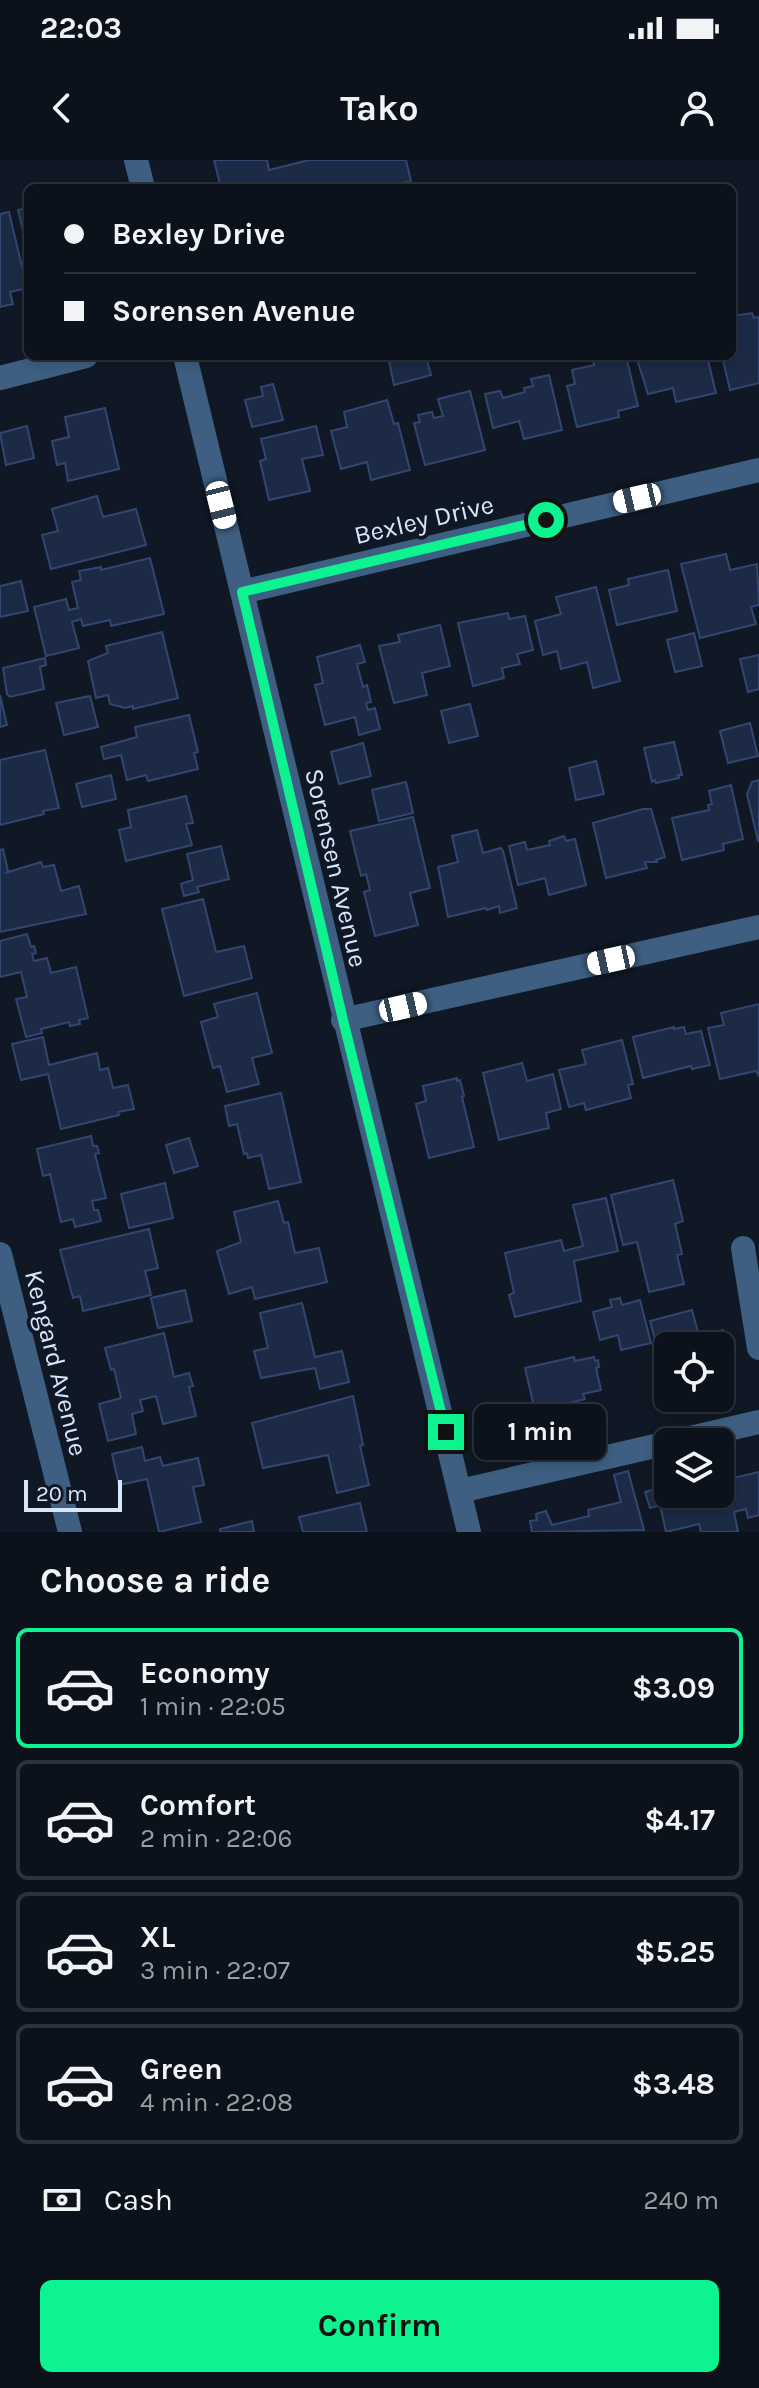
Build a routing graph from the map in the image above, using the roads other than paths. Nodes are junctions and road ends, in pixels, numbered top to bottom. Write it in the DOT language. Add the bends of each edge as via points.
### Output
graph roads {
  1 [pos="136,160"];
  2 [pos="142,184"];
  3 [pos="70,360"];
  4 [pos="186,360"];
  5 [pos="0,378"];
  6 [pos="759,470"];
  7 [pos="242,592"];
  8 [pos="759,927"];
  9 [pos="343,1020"];
  10 [pos="743,1248"];
  11 [pos="0,1254"];
  12 [pos="759,1348"];
  13 [pos="759,1422"];
  14 [pos="734,1428"];
  15 [pos="654,1447"];
  16 [pos="460,1491"];
  17 [pos="70,1532"];
  18 [pos="469,1532"];
  1 -- 2 [label="street"];
  3 -- 5 [label="street"];
  4 -- 7 [label="street, Sorensen Avenue"];
  6 -- 7 [label="street, Bexley Drive"];
  7 -- 9 [label="street, Sorensen Avenue"];
  8 -- 9 [label="street"];
  9 -- 16 [label="street, Sorensen Avenue"];
  10 -- 12 [label="street"];
  11 -- 17 [label="street, Kengard Avenue"];
  13 -- 14 [label="street"];
  15 -- 16 [label="street"];
  16 -- 18 [label="street, Sorensen Avenue"];
}
